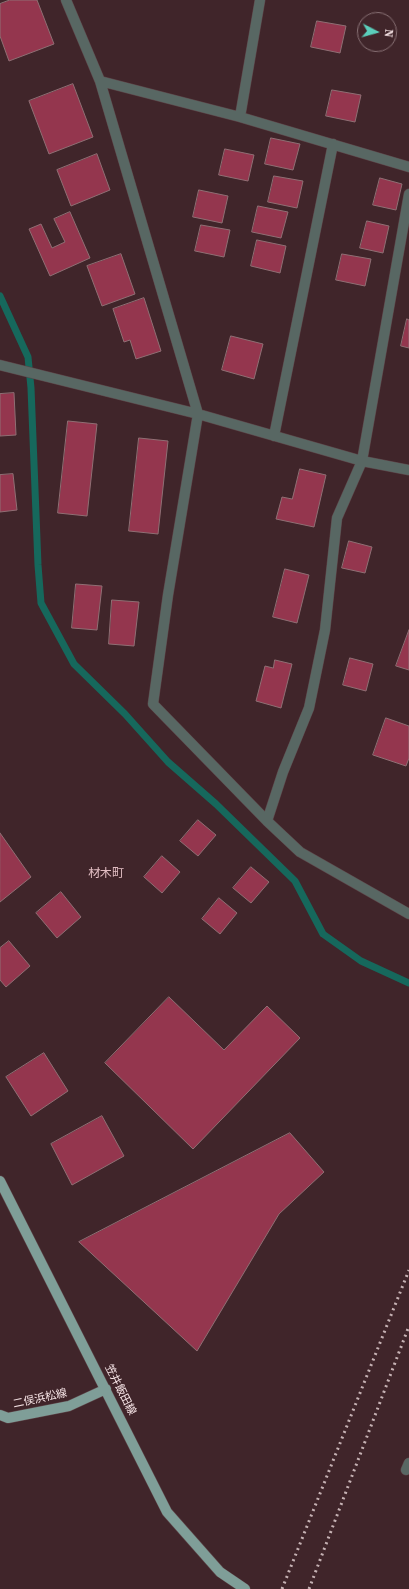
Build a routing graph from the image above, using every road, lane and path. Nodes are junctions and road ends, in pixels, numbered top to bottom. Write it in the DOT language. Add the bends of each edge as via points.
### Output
graph roads {
  1 [pos="66,0"];
  2 [pos="260,0"];
  3 [pos="100,81"];
  4 [pos="240,117"];
  5 [pos="333,144"];
  6 [pos="409,167"];
  7 [pos="409,194"];
  8 [pos="0,365"];
  9 [pos="198,414"];
  10 [pos="274,436"];
  11 [pos="362,461"];
  12 [pos="409,470"];
  13 [pos="267,820"];
  14 [pos="409,914"];
  15 [pos="0,1181"];
  16 [pos="106,1389"];
  17 [pos="0,1415"];
  18 [pos="245,1589"];
  1 -- 3 [label="street"];
  2 -- 4 [label="street"];
  3 -- 4 [label="street"];
  3 -- 9 [label="street"];
  4 -- 5 [label="street"];
  5 -- 6 [label="street"];
  5 -- 10 [label="street"];
  7 -- 11 [label="street"];
  8 -- 9 [label="street"];
  9 -- 10 [label="street"];
  9 -- 13 [label="street" via="153,704"];
  10 -- 11 [label="street"];
  11 -- 12 [label="street"];
  11 -- 13 [label="street" via="337,518 325,630 309,708"];
  13 -- 14 [label="street" via="300,852"];
  15 -- 16 [label="main road, 笠井飯田線"];
  16 -- 17 [label="main road, 二俣浜松線" via="69,1406 8,1418"];
  16 -- 18 [label="main road, 笠井飯田線" via="167,1512 220,1572"];
}
